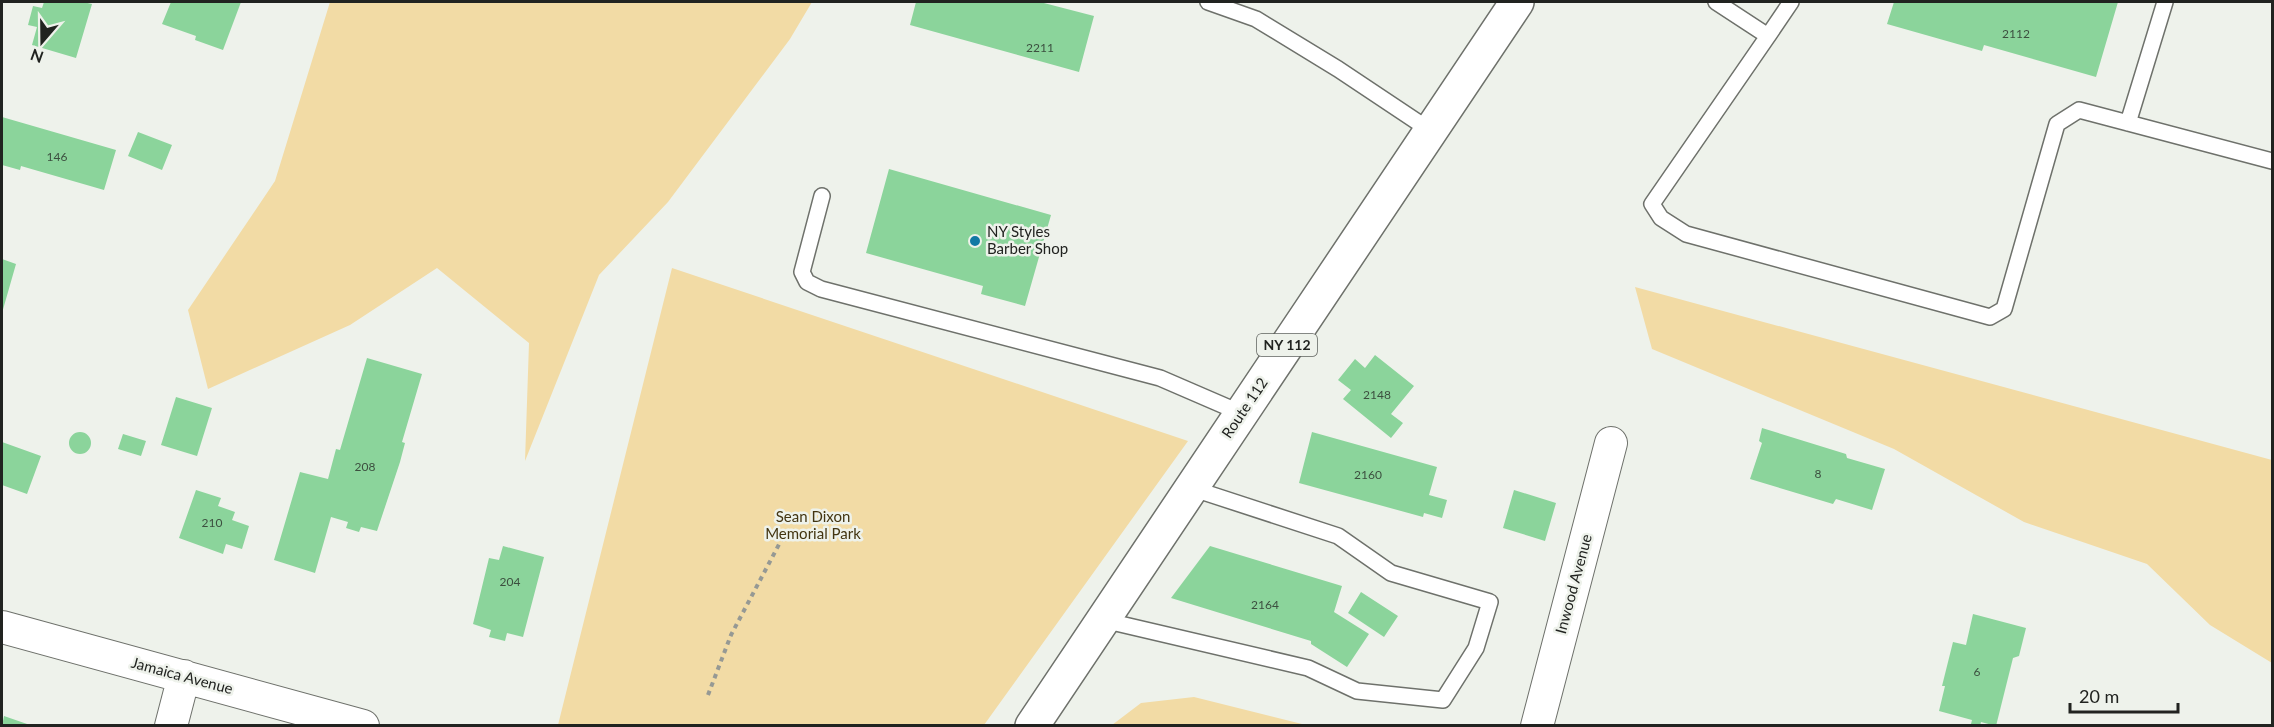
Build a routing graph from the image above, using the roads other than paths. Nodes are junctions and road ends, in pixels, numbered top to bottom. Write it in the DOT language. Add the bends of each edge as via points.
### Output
graph roads {
  1 [pos="1208,2"];
  2 [pos="1517,2"];
  3 [pos="1716,2"];
  4 [pos="1791,2"];
  5 [pos="2165,2"];
  6 [pos="1768,36"];
  7 [pos="2128,123"];
  8 [pos="1431,131"];
  9 [pos="2272,161"];
  10 [pos="822,196"];
  11 [pos="1241,413"];
  12 [pos="1611,443"];
  13 [pos="1191,488"];
  14 [pos="1103,620"];
  15 [pos="2,627"];
  16 [pos="184,676"];
  17 [pos="171,726"];
  18 [pos="363,726"];
  19 [pos="1032,726"];
  20 [pos="1537,726"];
  1 -- 8 [label="lane" via="1256,19"];
  2 -- 8 [label="main road, Route 112 / NY 112"];
  3 -- 6 [label="lane"];
  4 -- 6 [label="lane"];
  5 -- 7 [label="lane"];
  6 -- 7 [label="lane" via="1652,204 1661,218 1686,234 1990,317 2004,309 2057,124 2079,110"];
  7 -- 9 [label="lane"];
  8 -- 11 [label="main road, Route 112 / NY 112"];
  10 -- 11 [label="lane" via="802,272 807,282 821,289 1160,378"];
  11 -- 13 [label="main road, Route 112 / NY 112"];
  12 -- 20 [label="street, Inwood Avenue"];
  13 -- 14 [label="main road, Route 112 / NY 112"];
  13 -- 14 [label="lane" via="1338,536 1391,573 1490,602 1476,648 1443,700 1357,691 1308,668"];
  14 -- 19 [label="main road, Route 112 / NY 112"];
  15 -- 16 [label="street, Jamaica Avenue"];
  16 -- 17 [label="street"];
  16 -- 18 [label="street, Jamaica Avenue"];
}
